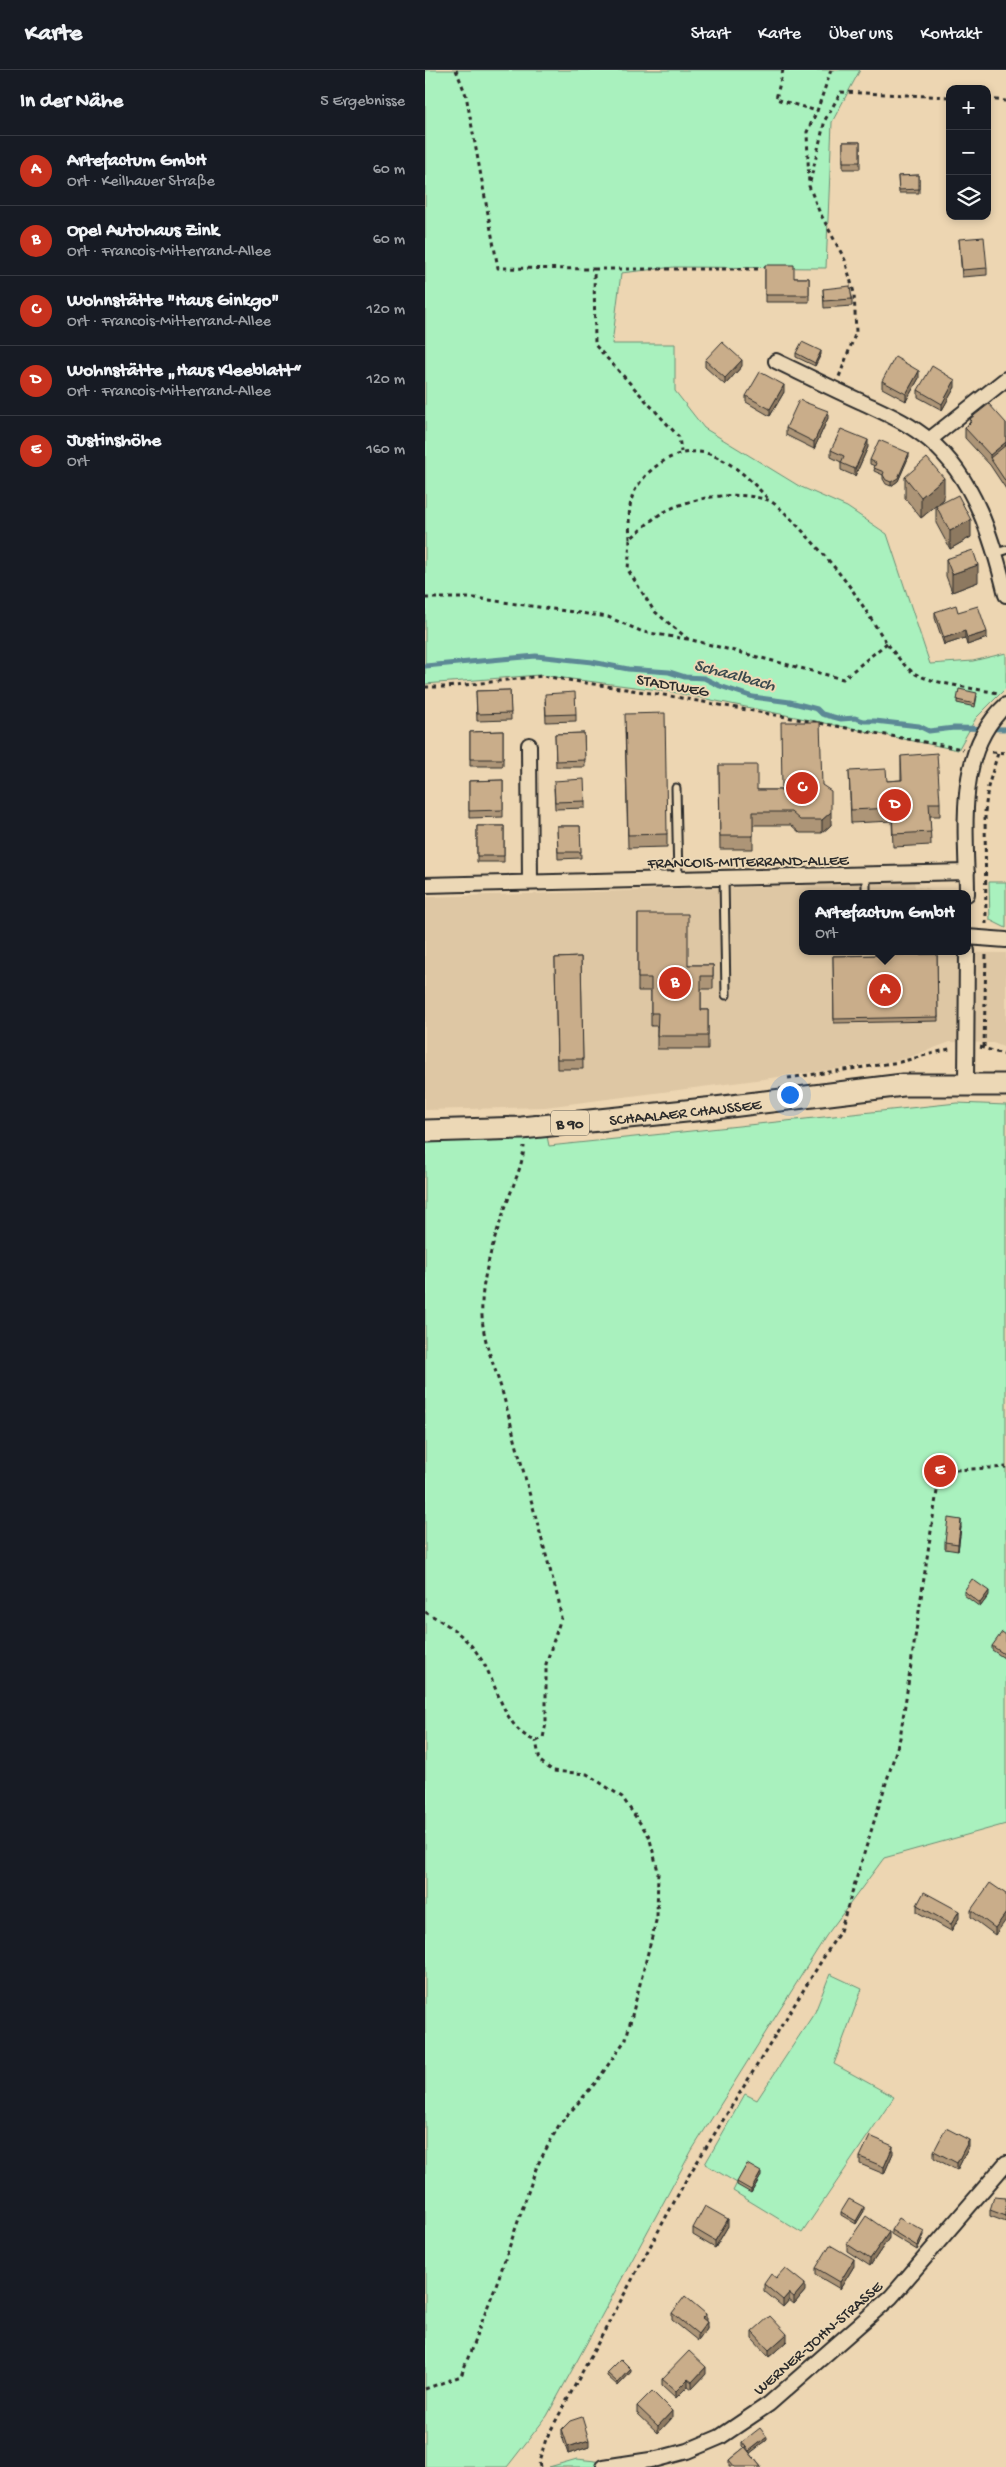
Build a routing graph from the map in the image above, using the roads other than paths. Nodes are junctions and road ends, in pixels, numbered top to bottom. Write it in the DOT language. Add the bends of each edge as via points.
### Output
graph roads {
  1 [pos="776,361"];
  2 [pos="1006,379"];
  3 [pos="929,440"];
  4 [pos="1001,551"];
  5 [pos="1006,595"];
  6 [pos="1003,708"];
  7 [pos="529,745"];
  8 [pos="677,788"];
  9 [pos="967,872"];
  10 [pos="866,875"];
  11 [pos="724,878"];
  12 [pos="678,879"];
  13 [pos="530,882"];
  14 [pos="425,886"];
  15 [pos="866,890"];
  16 [pos="967,890"];
  17 [pos="971,937"];
  18 [pos="1006,940"];
  19 [pos="967,955"];
  20 [pos="726,995"];
  21 [pos="967,1083"];
  22 [pos="1006,1085"];
  23 [pos="425,1131"];
  24 [pos="1006,2162"];
  25 [pos="604,2467"];
  1 -- 3 [label="street" via="898,419"];
  2 -- 3 [label="street"];
  3 -- 4 [label="street" via="966,485"];
  4 -- 5 [label="street"];
  6 -- 9 [label="street" via="977,745 967,784"];
  7 -- 13 [label="street"];
  8 -- 12 [label="lane"];
  9 -- 10 [label="street, FRANCOIS-MITTERRAND-ALLEE"];
  9 -- 16 [label="street"];
  10 -- 11 [label="street, FRANCOIS-MITTERRAND-ALLEE"];
  10 -- 15 [label="lane"];
  11 -- 12 [label="street, FRANCOIS-MITTERRAND-ALLEE"];
  11 -- 20 [label="lane"];
  12 -- 13 [label="street, FRANCOIS-MITTERRAND-ALLEE"];
  13 -- 14 [label="street, FRANCOIS-MITTERRAND-ALLEE"];
  17 -- 18 [label="street"];
  19 -- 21 [label="street"];
  21 -- 22 [label="main road, SCHAALAER CHAUSSEE / B 90"];
  21 -- 23 [label="main road, SCHAALAER CHAUSSEE / B 90" via="903,1085 522,1128"];
  24 -- 25 [label="street, WERNER-JOHN-STRASSE" via="891,2297 769,2404 720,2437 687,2451"];
}
